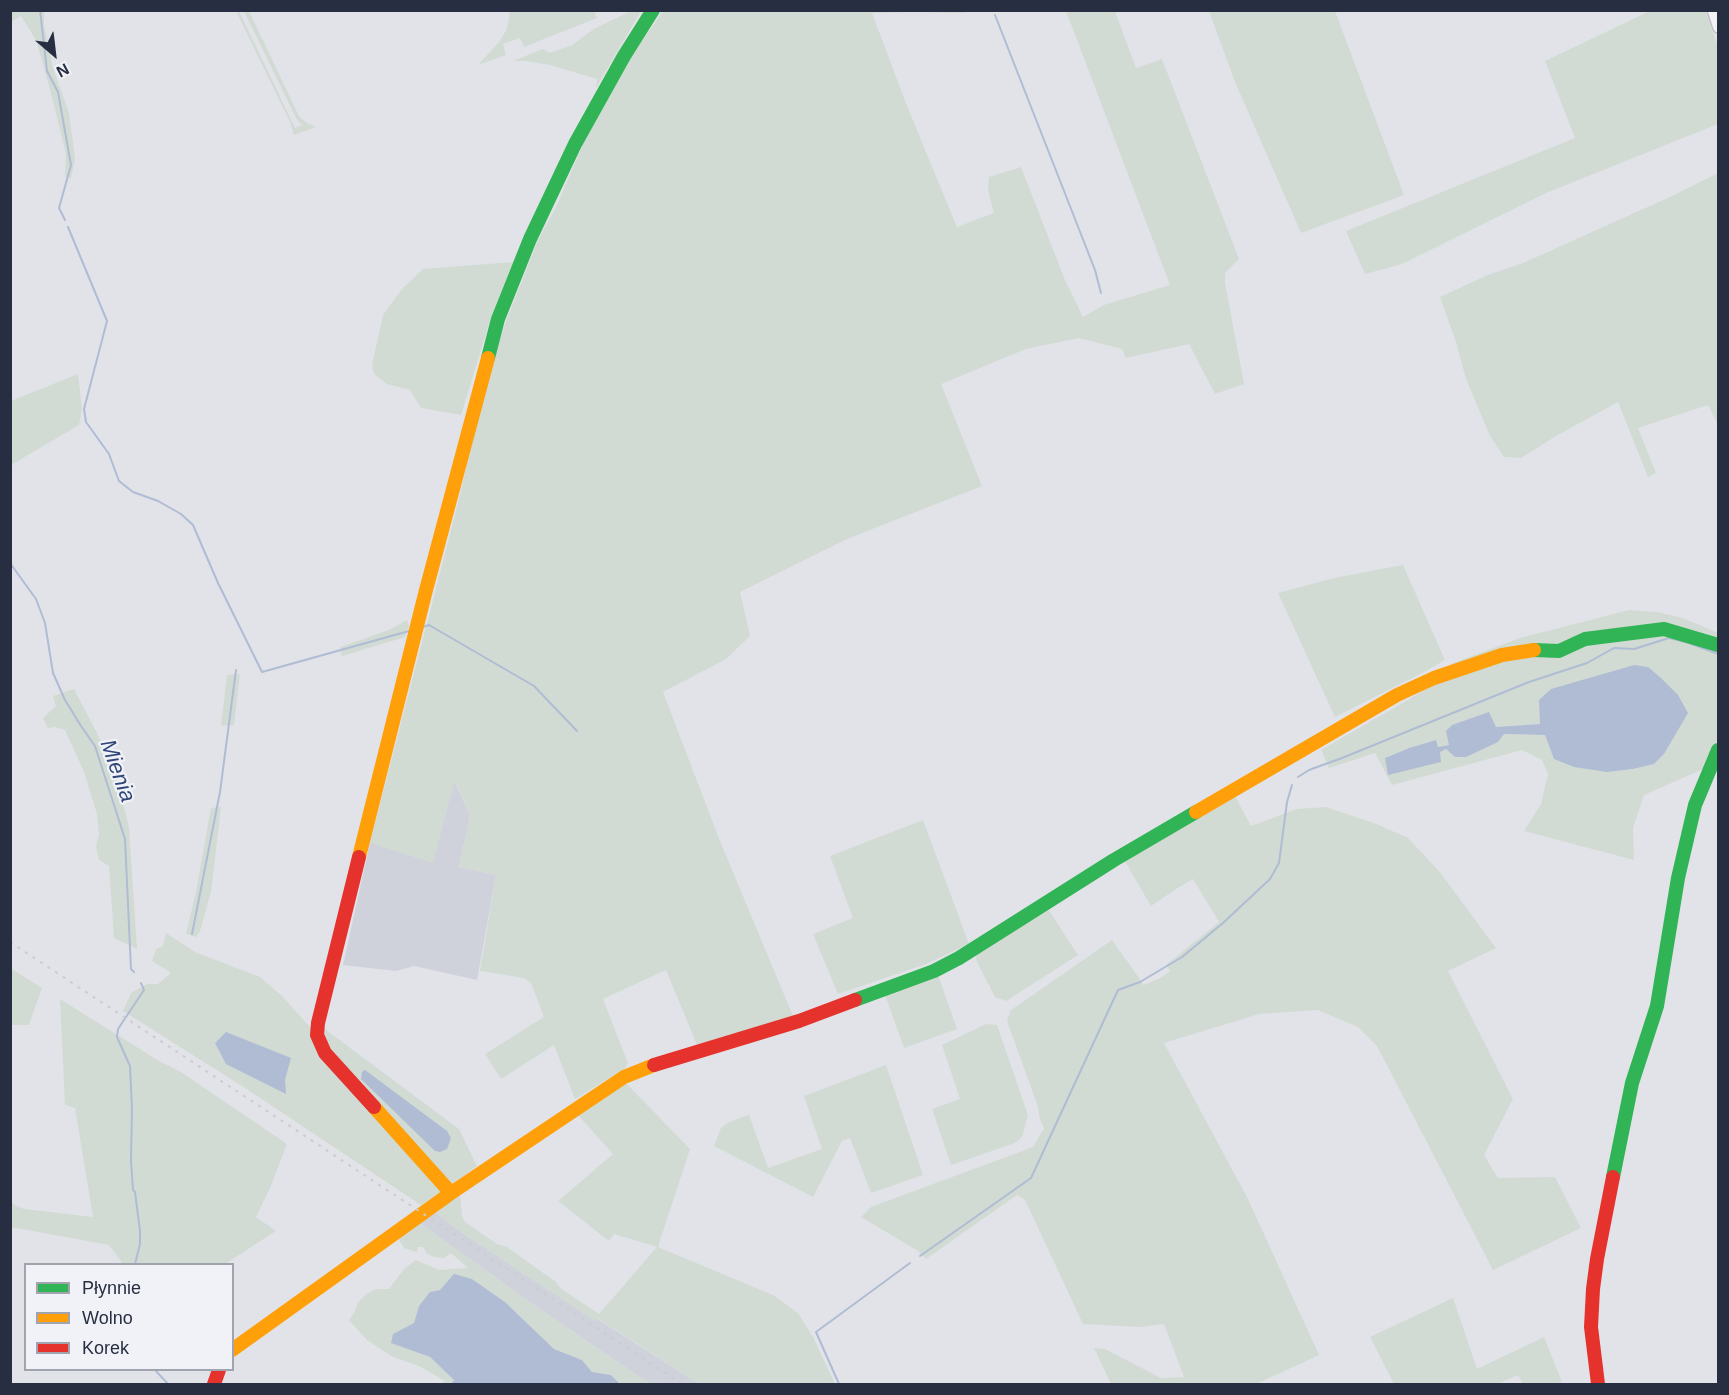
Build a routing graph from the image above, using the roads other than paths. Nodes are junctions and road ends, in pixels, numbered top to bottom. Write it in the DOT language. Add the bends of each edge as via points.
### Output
graph roads {
  1 [pos="653,10"];
  2 [pos="1712,10"];
  3 [pos="1719,28"];
  4 [pos="1719,645"];
  5 [pos="1719,750"];
  6 [pos="451,1193"];
  7 [pos="234,1349"];
  8 [pos="1598,1384"];
  1 -- 6 [label="street" via="575,144 498,319 416,629 317,1035 325,1053"];
  2 -- 3 [label="street"];
  4 -- 6 [label="street" via="1664,629 1654,630 1585,639 1559,651 1502,655 1434,678 1397,695 1134,848 960,958 799,1021 624,1077"];
  5 -- 8 [label="street" via="1695,805 1678,878 1657,1006 1632,1083 1602,1233 1591,1328"];
  6 -- 7 [label="street"];
}
